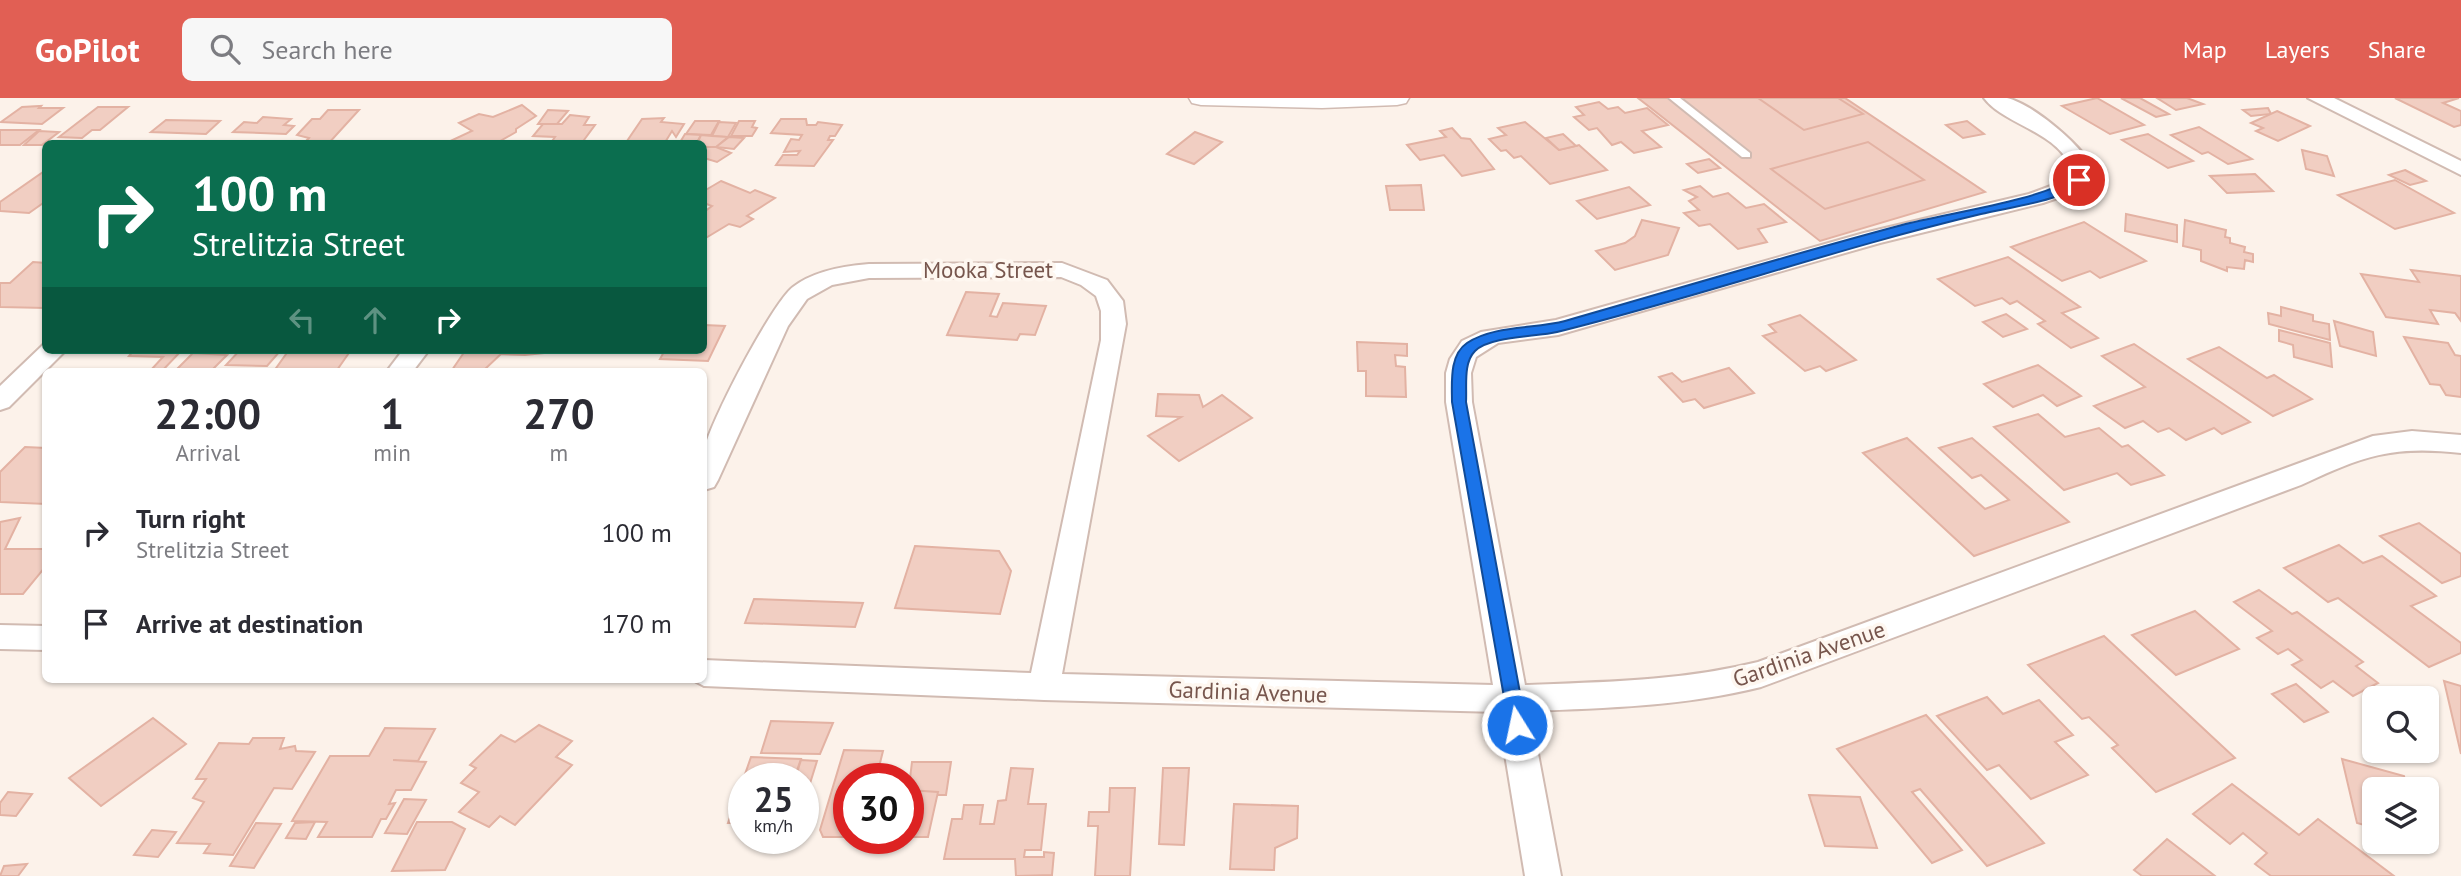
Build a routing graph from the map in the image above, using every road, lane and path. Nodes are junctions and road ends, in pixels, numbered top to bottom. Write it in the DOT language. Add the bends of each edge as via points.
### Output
graph roads {
  1 [pos="1201,98"];
  2 [pos="1397,98"];
  3 [pos="1674,98"];
  4 [pos="1993,98"];
  5 [pos="2318,98"];
  6 [pos="1746,155"];
  7 [pos="2461,169"];
  8 [pos="48,354"];
  9 [pos="413,354"];
  10 [pos="402,368"];
  11 [pos="0,401"];
  12 [pos="2461,444"];
  13 [pos="707,474"];
  14 [pos="0,636"];
  15 [pos="42,638"];
  16 [pos="707,673"];
  17 [pos="1044,687"];
  18 [pos="1512,699"];
  19 [pos="1543,876"];
  1 -- 2 [label="street"];
  3 -- 6 [label="lane"];
  4 -- 18 [label="street" via="2073,150 2084,163 2079,180 2039,196 1906,228 1554,328 1489,338 1470,347 1460,363 1459,402"];
  5 -- 7 [label="street"];
  8 -- 11 [label="street"];
  9 -- 10 [label="street"];
  12 -- 18 [label="street, Gardinia Avenue" via="2421,439 2363,445 2291,478 1741,681 1649,693"];
  13 -- 17 [label="street, Mooka Street" via="779,320 797,295 819,282 869,271 1062,270 1090,277 1108,292 1115,312 1113,340"];
  14 -- 15 [label="street"];
  16 -- 17 [label="street, Gardinia Avenue"];
  17 -- 18 [label="street, Gardinia Avenue"];
  18 -- 19 [label="street"];
}
